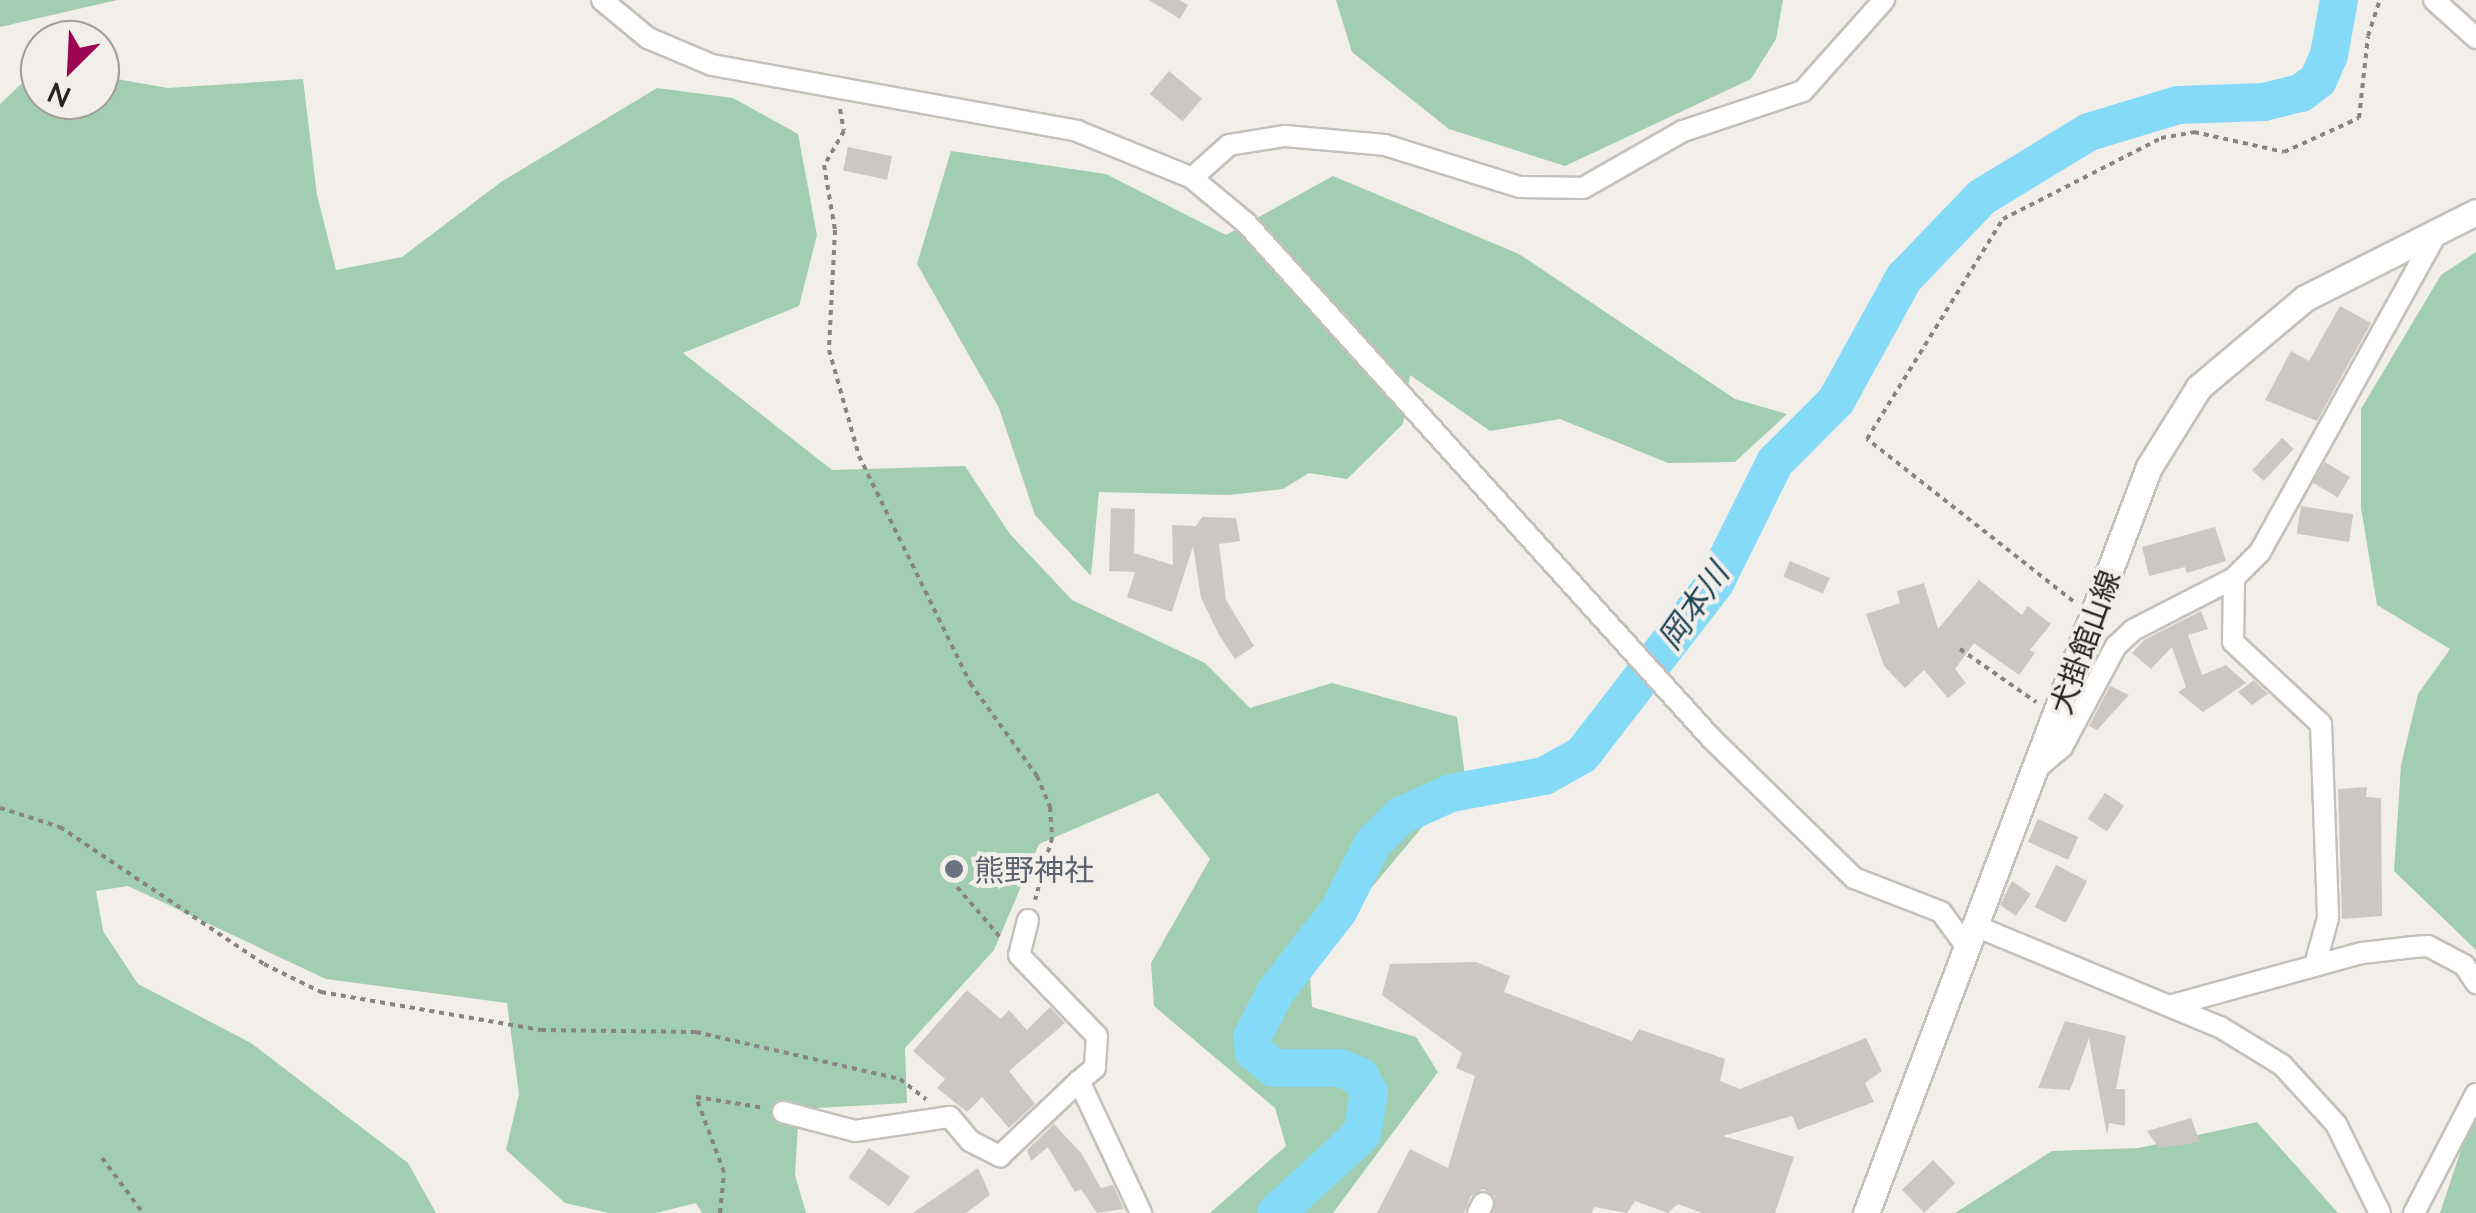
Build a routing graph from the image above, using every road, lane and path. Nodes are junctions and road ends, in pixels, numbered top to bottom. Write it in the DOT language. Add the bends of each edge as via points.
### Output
graph roads {
  1 [pos="602,0"];
  2 [pos="1884,0"];
  3 [pos="2380,0"];
  4 [pos="2434,0"];
  5 [pos="2476,38"];
  6 [pos="836,89"];
  7 [pos="1192,178"];
  8 [pos="2476,212"];
  9 [pos="2438,230"];
  10 [pos="2234,578"];
  11 [pos="2092,617"];
  12 [pos="1960,649"];
  13 [pos="2056,716"];
  14 [pos="2037,768"];
  15 [pos="0,808"];
  16 [pos="958,887"];
  17 [pos="1987,902"];
  18 [pos="1942,912"];
  19 [pos="1028,920"];
  20 [pos="1973,939"];
  21 [pos="1003,941"];
  22 [pos="2315,965"];
  23 [pos="2476,983"];
  24 [pos="2173,1006"];
  25 [pos="1079,1081"];
  26 [pos="2476,1094"];
  27 [pos="783,1112"];
  28 [pos="950,1117"];
  29 [pos="102,1158"];
  30 [pos="2416,1206"];
  31 [pos="143,1213"];
  32 [pos="720,1213"];
  33 [pos="1142,1213"];
  34 [pos="1866,1213"];
  35 [pos="2380,1213"];
  1 -- 6 [label="street" via="648,38 712,64"];
  2 -- 7 [label="street" via="1803,91 1683,132 1583,188 1520,186 1385,146 1285,136 1229,145"];
  3 -- 11 [label="path" via="2368,36 2359,118 2284,152 2194,132 2161,138 2003,219 1866,438"];
  4 -- 5 [label="street"];
  6 -- 7 [label="street" via="1077,131"];
  6 -- 19 [label="path" via="844,131 824,165 836,230 829,350 859,456 970,683 1037,776 1050,807 1052,838"];
  7 -- 18 [label="street" via="1246,223 1711,738 1854,878"];
  8 -- 9 [label="main road, 犬掛館山線"];
  9 -- 10 [label="street" via="2260,552"];
  9 -- 11 [label="main road, 犬掛館山線" via="2305,298 2199,387 2149,467"];
  10 -- 14 [label="street" via="2132,630 2116,646 2062,746"];
  10 -- 22 [label="street" via="2232,642 2321,724 2328,918"];
  11 -- 13 [label="main road, 犬掛館山線"];
  12 -- 13 [label="path"];
  13 -- 14 [label="main road, 犬掛館山線"];
  14 -- 17 [label="main road, 犬掛館山線"];
  15 -- 28 [label="path" via="60,826 264,964 321,992 541,1030 696,1032 900,1078"];
  16 -- 21 [label="path"];
  17 -- 18 [label="street"];
  17 -- 20 [label="main road, 犬掛館山線"];
  18 -- 20 [label="street"];
  19 -- 25 [label="street" via="1019,956 1097,1036 1095,1068"];
  20 -- 24 [label="street"];
  20 -- 34 [label="main road, 犬掛館山線"];
  22 -- 23 [label="street" via="2428,946 2464,965"];
  22 -- 24 [label="street"];
  24 -- 35 [label="street" via="2282,1065 2336,1124"];
  25 -- 28 [label="street" via="1000,1156 970,1141"];
  25 -- 33 [label="street"];
  26 -- 30 [label="street"];
  27 -- 28 [label="street" via="855,1131"];
  27 -- 32 [label="path" via="696,1097 724,1172"];
  29 -- 31 [label="path"];
}
